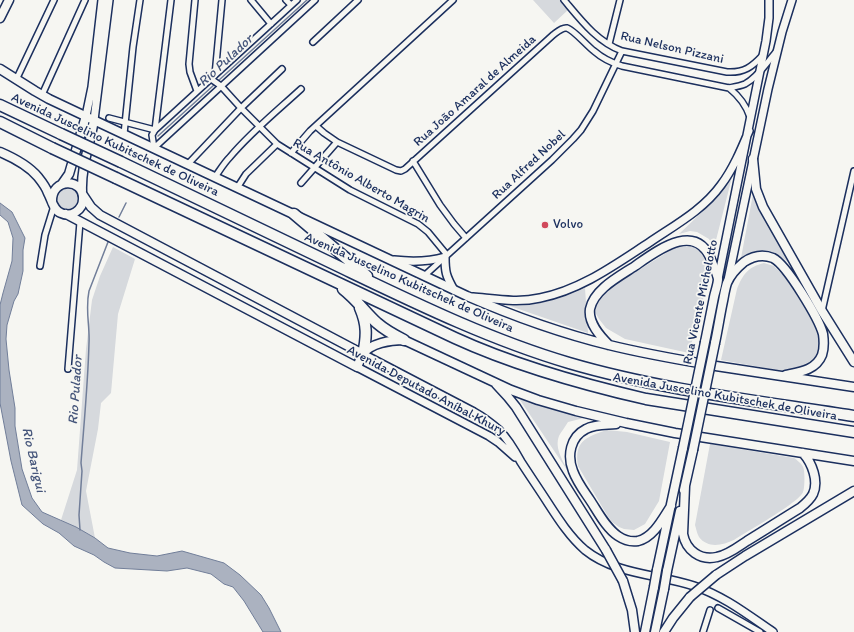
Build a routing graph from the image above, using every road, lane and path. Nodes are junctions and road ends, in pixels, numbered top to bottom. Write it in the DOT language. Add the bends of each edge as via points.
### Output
graph roads {
  1 [pos="54,0"];
  2 [pos="85,0"];
  3 [pos="102,0"];
  4 [pos="109,0"];
  5 [pos="140,0"];
  6 [pos="171,0"];
  7 [pos="195,0"];
  8 [pos="222,0"];
  9 [pos="251,0"];
  10 [pos="286,0"];
  11 [pos="297,0"];
  12 [pos="314,0"];
  13 [pos="358,0"];
  14 [pos="453,0"];
  15 [pos="564,0"];
  16 [pos="620,0"];
  17 [pos="768,0"];
  18 [pos="789,0"];
  19 [pos="792,0"];
  20 [pos="5,4"];
  21 [pos="291,5"];
  22 [pos="789,8"];
  23 [pos="0,18"];
  24 [pos="270,24"];
  25 [pos="565,28"];
  26 [pos="313,42"];
  27 [pos="609,44"];
  28 [pos="622,50"];
  29 [pos="777,51"];
  30 [pos="764,55"];
  31 [pos="616,64"];
  32 [pos="0,69"];
  33 [pos="282,69"];
  34 [pos="761,70"];
  35 [pos="213,77"];
  36 [pos="16,80"];
  37 [pos="221,86"];
  38 [pos="729,88"];
  39 [pos="301,89"];
  40 [pos="197,91"];
  41 [pos="42,95"];
  42 [pos="0,105"];
  43 [pos="242,108"];
  44 [pos="86,116"];
  45 [pos="109,118"];
  46 [pos="94,120"];
  47 [pos="751,120"];
  48 [pos="0,122"];
  49 [pos="125,122"];
  50 [pos="316,126"];
  51 [pos="259,127"];
  52 [pos="155,130"];
  53 [pos="749,131"];
  54 [pos="124,134"];
  55 [pos="337,142"];
  56 [pos="277,144"];
  57 [pos="154,148"];
  58 [pos="0,152"];
  59 [pos="290,153"];
  60 [pos="753,159"];
  61 [pos="414,161"];
  62 [pos="188,164"];
  63 [pos="314,168"];
  64 [pos="854,171"];
  65 [pos="37,176"];
  66 [pos="215,177"];
  67 [pos="301,184"];
  68 [pos="60,185"];
  69 [pos="237,188"];
  70 [pos="82,193"];
  71 [pos="53,204"];
  72 [pos="66,214"];
  73 [pos="294,214"];
  74 [pos="80,222"];
  75 [pos="466,238"];
  76 [pos="446,256"];
  77 [pos="390,260"];
  78 [pos="40,266"];
  79 [pos="424,276"];
  80 [pos="333,280"];
  81 [pos="718,280"];
  82 [pos="727,283"];
  83 [pos="378,285"];
  84 [pos="454,290"];
  85 [pos="352,296"];
  86 [pos="467,296"];
  87 [pos="822,311"];
  88 [pos="404,340"];
  89 [pos="610,346"];
  90 [pos="363,354"];
  91 [pos="854,362"];
  92 [pos="357,367"];
  93 [pos="68,368"];
  94 [pos="781,376"];
  95 [pos="492,381"];
  96 [pos="854,387"];
  97 [pos="854,416"];
  98 [pos="626,423"];
  99 [pos="854,432"];
  100 [pos="803,453"];
  101 [pos="821,456"];
  102 [pos="854,461"];
  103 [pos="523,464"];
  104 [pos="811,466"];
  105 [pos="685,486"];
  106 [pos="854,491"];
  107 [pos="671,506"];
  108 [pos="718,608"];
  109 [pos="710,610"];
  110 [pos="657,623"];
  111 [pos="666,631"];
  112 [pos="635,632"];
  113 [pos="645,632"];
  114 [pos="655,632"];
  115 [pos="703,632"];
  116 [pos="760,632"];
  117 [pos="773,632"];
  1 -- 36 [label="street"];
  2 -- 41 [label="street"];
  3 -- 44 [label="main road"];
  4 -- 46 [label="main road"];
  5 -- 49 [label="street"];
  6 -- 52 [label="street"];
  7 -- 40 [label="street" via="189,64"];
  8 -- 35 [label="street"];
  9 -- 24 [label="street"];
  10 -- 21 [label="street"];
  11 -- 21 [label="street"];
  12 -- 37 [label="street"];
  13 -- 26 [label="street"];
  14 -- 50 [label="street"];
  15 -- 27 [label="street, Rua Nelson Pizzani"];
  16 -- 27 [label="street"];
  17 -- 30 [label="main road, Rua Vicente Michelotto" via="768,31"];
  18 -- 22 [label="main road"];
  19 -- 22 [label="main road"];
  20 -- 23 [label="main road"];
  21 -- 24 [label="street"];
  22 -- 29 [label="main road, Rua Vicente Michelotto"];
  24 -- 35 [label="street"];
  25 -- 31 [label="street, Rua Nelson Pizzani" via="571,30 594,51"];
  25 -- 61 [label="street, Rua João Amaral de Almeida" via="553,35"];
  27 -- 28 [label="street, Rua Nelson Pizzani"];
  28 -- 30 [label="street, Rua Nelson Pizzani" via="733,72 751,67"];
  28 -- 31 [label="street, Rua Alfred Nobel"];
  29 -- 34 [label="street, Rua Nelson Pizzani"];
  29 -- 60 [label="main road, Rua Vicente Michelotto"];
  30 -- 34 [label="main road, Rua Vicente Michelotto"];
  31 -- 38 [label="street, Rua Nelson Pizzani"];
  31 -- 75 [label="street, Rua Alfred Nobel" via="581,130 552,160"];
  32 -- 36 [label="main road"];
  33 -- 43 [label="street"];
  34 -- 38 [label="street, Rua Nelson Pizzani" via="745,84"];
  34 -- 47 [label="main road, Rua Vicente Michelotto"];
  35 -- 37 [label="street, Rua Antônio Alberto Magrin"];
  35 -- 40 [label="street"];
  36 -- 41 [label="main road"];
  37 -- 43 [label="street, Rua Antônio Alberto Magrin"];
  37 -- 57 [label="street"];
  38 -- 47 [label="street" via="742,100"];
  39 -- 51 [label="street"];
  40 -- 52 [label="street"];
  41 -- 44 [label="main road"];
  42 -- 83 [label="highway, Avenida Juscelino Kubitschek de Oliveira, bridge"];
  43 -- 51 [label="street, Rua Antônio Alberto Magrin"];
  43 -- 62 [label="street"];
  44 -- 46 [label="main road"];
  44 -- 68 [label="main road" via="69,174"];
  45 -- 49 [label="street"];
  46 -- 54 [label="main road"];
  46 -- 70 [label="main road" via="82,170"];
  47 -- 53 [label="main road, Rua Vicente Michelotto"];
  48 -- 80 [label="highway, Avenida Juscelino Kubitschek de Oliveira, bridge"];
  49 -- 52 [label="street"];
  49 -- 54 [label="street"];
  50 -- 55 [label="street"];
  50 -- 59 [label="street"];
  51 -- 56 [label="street, Rua Antônio Alberto Magrin"];
  51 -- 66 [label="street"];
  52 -- 57 [label="street" via="152,135"];
  53 -- 81 [label="main road, Rua Vicente Michelotto"];
  53 -- 86 [label="main road" via="727,177 707,201 598,276 571,289 528,300 506,301"];
  54 -- 57 [label="main road"];
  55 -- 61 [label="street, Rua João Amaral de Almeida" via="396,170 401,171"];
  55 -- 63 [label="street"];
  56 -- 59 [label="street, Rua Antônio Alberto Magrin"];
  56 -- 69 [label="street" via="246,174"];
  57 -- 62 [label="main road"];
  58 -- 65 [label="main road" via="24,164"];
  59 -- 63 [label="street, Rua Antônio Alberto Magrin"];
  60 -- 82 [label="main road, Rua Vicente Michelotto"];
  60 -- 87 [label="main road" via="756,190 761,203"];
  61 -- 75 [label="street" via="440,204"];
  62 -- 66 [label="main road"];
  63 -- 67 [label="street"];
  63 -- 76 [label="street, Rua Antônio Alberto Magrin" via="350,190 418,224"];
  64 -- 87 [label="street"];
  65 -- 68 [label="main road" via="51,184"];
  65 -- 71 [label="main road"];
  66 -- 69 [label="main road"];
  68 -- 70 [label="main road" via="75,185"];
  68 -- 71 [label="main road" via="53,193"];
  69 -- 73 [label="main road"];
  70 -- 72 [label="main road" via="80,209"];
  70 -- 90 [label="main road, Avenida Deputado Aníbal Khury" via="100,215"];
  71 -- 72 [label="main road" via="57,210"];
  71 -- 78 [label="street"];
  72 -- 74 [label="main road, Avenida Deputado Aníbal Khury"];
  73 -- 77 [label="main road"];
  73 -- 83 [label="highway"];
  74 -- 92 [label="main road, Avenida Deputado Aníbal Khury"];
  74 -- 93 [label="street"];
  75 -- 76 [label="street, Rua Alfred Nobel"];
  76 -- 77 [label="main road" via="418,262"];
  76 -- 79 [label="street, Rua Alfred Nobel"];
  76 -- 84 [label="main road" via="446,275"];
  77 -- 79 [label="main road"];
  79 -- 84 [label="main road"];
  80 -- 85 [label="highway"];
  80 -- 99 [label="highway, Avenida Juscelino Kubitschek de Oliveira" via="471,345 563,378 646,399"];
  81 -- 89 [label="main road" via="710,258 700,244 683,241 662,248 611,282 594,298 590,310 591,320 598,333"];
  81 -- 107 [label="main road, Rua Vicente Michelotto, bridge"];
  82 -- 94 [label="main road" via="740,266 752,257 772,258 791,276 817,320 824,342 818,362 807,370"];
  82 -- 105 [label="main road, Rua Vicente Michelotto, bridge"];
  83 -- 97 [label="highway, Avenida Juscelino Kubitschek de Oliveira" via="494,337 591,369 675,388"];
  84 -- 86 [label="main road"];
  85 -- 88 [label="highway" via="376,322"];
  85 -- 90 [label="highway" via="364,317 366,341"];
  86 -- 89 [label="main road" via="532,322"];
  87 -- 91 [label="main road"];
  88 -- 90 [label="main road" via="378,344"];
  88 -- 95 [label="main road"];
  89 -- 94 [label="main road"];
  90 -- 92 [label="main road"];
  90 -- 103 [label="main road, Avenida Deputado Aníbal Khury" via="486,419 506,437"];
  92 -- 103 [label="main road, Avenida Deputado Aníbal Khury" via="489,436"];
  94 -- 96 [label="main road"];
  95 -- 98 [label="main road" via="544,402"];
  95 -- 112 [label="main road, bridge" via="516,407 606,550 623,581 632,610"];
  98 -- 100 [label="main road"];
  98 -- 107 [label="main road" via="592,427 576,437 570,453 571,466 576,477 609,528 626,540 639,541 649,535"];
  100 -- 101 [label="main road"];
  100 -- 104 [label="main road"];
  101 -- 102 [label="main road"];
  101 -- 104 [label="main road"];
  103 -- 117 [label="main road" via="565,529 593,556 621,569 678,581 705,590 731,603"];
  104 -- 105 [label="main road" via="815,477 814,489 805,504 731,551 717,557 697,555 684,541"];
  105 -- 110 [label="main road, Rua Vicente Michelotto, bridge"];
  106 -- 111 [label="main road, bridge" via="716,575 690,597"];
  107 -- 113 [label="main road, Rua Vicente Michelotto, bridge"];
  108 -- 116 [label="street"];
  109 -- 115 [label="street"];
  110 -- 111 [label="main road"];
  110 -- 114 [label="main road, Rua Vicente Michelotto"];
}
